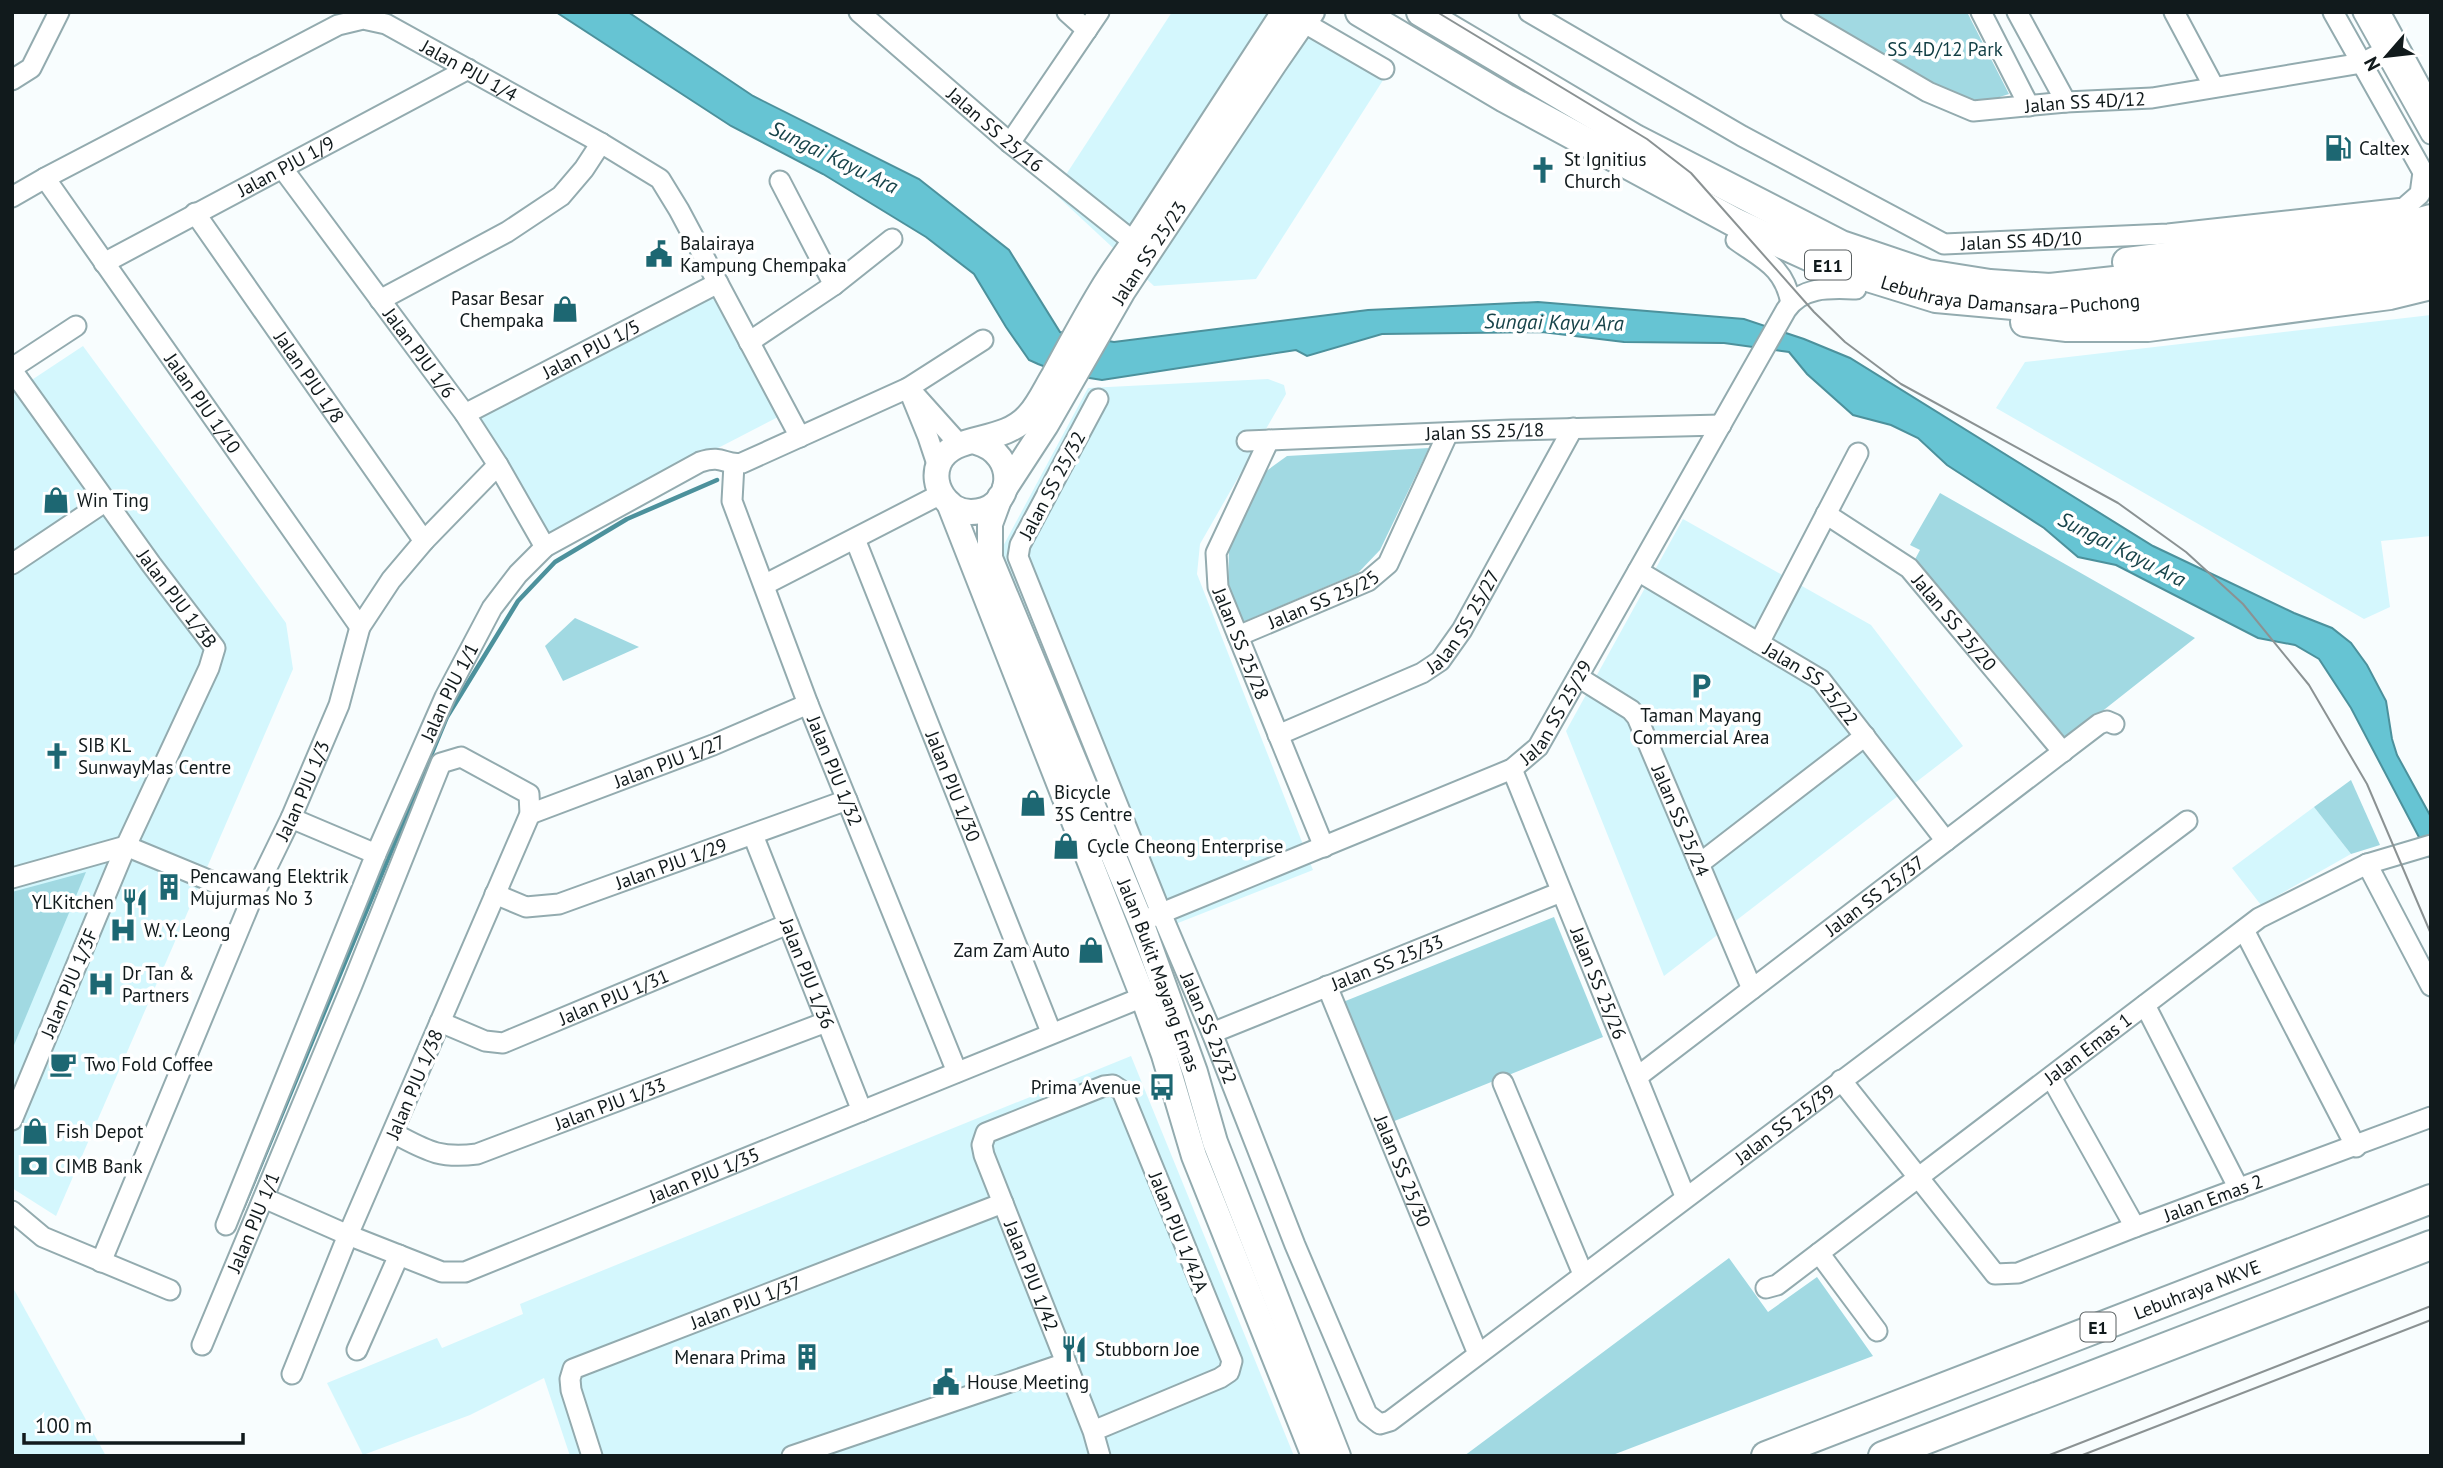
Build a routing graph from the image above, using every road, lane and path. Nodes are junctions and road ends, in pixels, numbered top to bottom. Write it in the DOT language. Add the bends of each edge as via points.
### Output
graph roads {
  1 [pos="60,12"];
  2 [pos="859,12"];
  3 [pos="1067,12"];
  4 [pos="1099,12"];
  5 [pos="1360,12"];
  6 [pos="1421,12"];
  7 [pos="1791,12"];
  8 [pos="1981,12"];
  9 [pos="2017,12"];
  10 [pos="2174,12"];
  11 [pos="2333,12"];
  12 [pos="2363,12"];
  13 [pos="2380,12"];
  14 [pos="1296,15"];
  15 [pos="1538,15"];
  16 [pos="1087,30"];
  17 [pos="2391,48"];
  18 [pos="2362,63"];
  19 [pos="468,69"];
  20 [pos="1384,69"];
  21 [pos="12,80"];
  22 [pos="2214,87"];
  23 [pos="1505,98"];
  24 [pos="2066,102"];
  25 [pos="2029,106"];
  26 [pos="2431,106"];
  27 [pos="2431,134"];
  28 [pos="601,143"];
  29 [pos="1010,143"];
  30 [pos="283,169"];
  31 [pos="45,178"];
  32 [pos="780,181"];
  33 [pos="12,197"];
  34 [pos="195,213"];
  35 [pos="2431,218"];
  36 [pos="892,239"];
  37 [pos="1736,240"];
  38 [pos="1134,243"];
  39 [pos="2431,244"];
  40 [pos="104,263"];
  41 [pos="2431,265"];
  42 [pos="1138,268"];
  43 [pos="1955,279"];
  44 [pos="718,283"];
  45 [pos="834,285"];
  46 [pos="2431,285"];
  47 [pos="2182,286"];
  48 [pos="1856,289"];
  49 [pos="1112,291"];
  50 [pos="380,300"];
  51 [pos="1788,307"];
  52 [pos="76,326"];
  53 [pos="983,340"];
  54 [pos="749,342"];
  55 [pos="12,369"];
  56 [pos="908,388"];
  57 [pos="1098,399"];
  58 [pos="1047,403"];
  59 [pos="465,414"];
  60 [pos="1721,425"];
  61 [pos="1573,428"];
  62 [pos="1448,432"];
  63 [pos="800,437"];
  64 [pos="1269,440"];
  65 [pos="1247,441"];
  66 [pos="967,442"];
  67 [pos="1858,453"];
  68 [pos="734,464"];
  69 [pos="498,465"];
  70 [pos="938,467"];
  71 [pos="1003,492"];
  72 [pos="945,499"];
  73 [pos="106,501"];
  74 [pos="1826,514"];
  75 [pos="855,539"];
  76 [pos="424,541"];
  77 [pos="545,547"];
  78 [pos="12,564"];
  79 [pos="1638,571"];
  80 [pos="764,585"];
  81 [pos="360,626"];
  82 [pos="1238,636"];
  83 [pos="1759,643"];
  84 [pos="1578,677"];
  85 [pos="808,704"];
  86 [pos="2114,724"];
  87 [pos="1278,735"];
  88 [pos="1864,736"];
  89 [pos="2063,752"];
  90 [pos="1512,769"];
  91 [pos="847,800"];
  92 [pos="530,804"];
  93 [pos="291,818"];
  94 [pos="2186,821"];
  95 [pos="753,835"];
  96 [pos="1946,841"];
  97 [pos="126,846"];
  98 [pos="1324,847"];
  99 [pos="2422,848"];
  100 [pos="376,854"];
  101 [pos="1699,864"];
  102 [pos="2367,864"];
  103 [pos="12,878"];
  104 [pos="1562,892"];
  105 [pos="495,894"];
  106 [pos="252,898"];
  107 [pos="1151,917"];
  108 [pos="788,924"];
  109 [pos="2244,930"];
  110 [pos="1327,986"];
  111 [pos="2431,986"];
  112 [pos="1752,989"];
  113 [pos="1143,997"];
  114 [pos="2145,1005"];
  115 [pos="826,1022"];
  116 [pos="440,1023"];
  117 [pos="1051,1032"];
  118 [pos="1212,1033"];
  119 [pos="957,1072"];
  120 [pos="1637,1077"];
  121 [pos="2051,1077"];
  122 [pos="1841,1080"];
  123 [pos="1503,1083"];
  124 [pos="862,1111"];
  125 [pos="2431,1118"];
  126 [pos="12,1120"];
  127 [pos="393,1133"];
  128 [pos="986,1133"];
  129 [pos="2356,1147"];
  130 [pos="1919,1177"];
  131 [pos="2239,1189"];
  132 [pos="1685,1196"];
  133 [pos="264,1198"];
  134 [pos="2431,1199"];
  135 [pos="1003,1203"];
  136 [pos="12,1212"];
  137 [pos="226,1225"];
  138 [pos="2135,1227"];
  139 [pos="348,1235"];
  140 [pos="2431,1245"];
  141 [pos="1819,1253"];
  142 [pos="400,1255"];
  143 [pos="101,1262"];
  144 [pos="1583,1274"];
  145 [pos="1766,1288"];
  146 [pos="170,1290"];
  147 [pos="1877,1331"];
  148 [pos="202,1345"];
  149 [pos="357,1350"];
  150 [pos="1478,1354"];
  151 [pos="1066,1363"];
  152 [pos="292,1374"];
  153 [pos="1380,1423"];
  154 [pos="1093,1431"];
  155 [pos="592,1456"];
  156 [pos="792,1456"];
  157 [pos="1100,1456"];
  158 [pos="1314,1456"];
  159 [pos="1338,1456"];
  160 [pos="1766,1456"];
  161 [pos="1883,1456"];
  1 -- 21 [label="street" via="31,68"];
  2 -- 29 [label="street, Jalan SS 25/16"];
  3 -- 16 [label="street"];
  4 -- 16 [label="street"];
  5 -- 23 [label="highway, Lebuhraya Damansara–Puchong / E11"];
  6 -- 43 [label="highway, Lebuhraya Damansara–Puchong / E11" via="1635,139 1841,245"];
  7 -- 25 [label="street, Jalan SS 4D/12" via="1905,79 1973,111"];
  8 -- 25 [label="street"];
  9 -- 24 [label="street"];
  10 -- 22 [label="street"];
  11 -- 18 [label="street"];
  12 -- 17 [label="street"];
  13 -- 17 [label="street"];
  14 -- 20 [label="street"];
  14 -- 38 [label="main road, Jalan SS 25/23"];
  14 -- 42 [label="main road, Jalan SS 25/23"];
  15 -- 18 [label="street, Jalan SS 4D/10" via="1742,136 1944,244 2168,233 2404,208 2420,194 2423,172"];
  16 -- 29 [label="street"];
  17 -- 18 [label="street, Jalan SS 4D/12"];
  17 -- 26 [label="street"];
  17 -- 27 [label="street"];
  18 -- 22 [label="street, Jalan SS 4D/12"];
  19 -- 28 [label="street, Jalan PJU 1/4"];
  19 -- 30 [label="street, Jalan PJU 1/9"];
  19 -- 31 [label="street, Jalan PJU 1/4" via="386,24 363,19 338,26"];
  22 -- 24 [label="street, Jalan SS 4D/12" via="2151,98"];
  23 -- 37 [label="highway" via="1670,204"];
  23 -- 47 [label="highway, Lebuhraya Damansara–Puchong / E11" via="1736,223 1826,264 1936,298 2046,308"];
  24 -- 25 [label="street, Jalan SS 4D/12"];
  28 -- 44 [label="street, Jalan PJU 1/4" via="660,179"];
  28 -- 50 [label="street" via="561,196 507,232"];
  29 -- 38 [label="street, Jalan SS 25/16"];
  30 -- 34 [label="street, Jalan PJU 1/9"];
  30 -- 50 [label="street, Jalan PJU 1/6"];
  31 -- 33 [label="street, Jalan PJU 1/4"];
  31 -- 40 [label="street, Jalan PJU 1/10"];
  32 -- 45 [label="street"];
  34 -- 40 [label="street, Jalan PJU 1/9"];
  34 -- 76 [label="street, Jalan PJU 1/8"];
  35 -- 43 [label="highway" via="2397,228 2046,271 1979,268"];
  36 -- 45 [label="street"];
  37 -- 48 [label="highway"];
  37 -- 51 [label="street" via="1784,278"];
  38 -- 42 [label="main road"];
  38 -- 49 [label="main road, Jalan SS 25/23"];
  39 -- 47 [label="highway, Lebuhraya Damansara–Puchong / E11"];
  40 -- 81 [label="street, Jalan PJU 1/10"];
  41 -- 47 [label="highway, Lebuhraya Damansara–Puchong / E11"];
  42 -- 49 [label="main road, Jalan SS 25/23"];
  43 -- 47 [label="highway, Lebuhraya Damansara–Puchong / E11" via="2050,288"];
  44 -- 54 [label="street, Jalan PJU 1/4"];
  44 -- 59 [label="street, Jalan PJU 1/5"];
  45 -- 54 [label="street"];
  46 -- 48 [label="highway" via="2390,295 2148,327 2067,327 1989,319 1944,313"];
  48 -- 51 [label="street" via="1816,289"];
  49 -- 58 [label="main road, Jalan SS 25/23"];
  50 -- 59 [label="street, Jalan PJU 1/6"];
  51 -- 60 [label="street, Jalan SS 25/29"];
  52 -- 55 [label="street, Jalan PJU 1/3B"];
  53 -- 56 [label="street, Jalan PJU 1/1"];
  54 -- 63 [label="street, Jalan PJU 1/4"];
  55 -- 73 [label="street, Jalan PJU 1/3B"];
  56 -- 63 [label="street, Jalan PJU 1/1"];
  56 -- 66 [label="street"];
  56 -- 70 [label="street"];
  57 -- 107 [label="street, Jalan SS 25/32" via="1020,545 1018,557"];
  58 -- 66 [label="main road, Jalan SS 25/23" via="1010,431"];
  58 -- 71 [label="main road, Jalan SS 25/23"];
  59 -- 69 [label="street, Jalan PJU 1/6"];
  60 -- 61 [label="street, Jalan SS 25/18"];
  60 -- 79 [label="street, Jalan SS 25/29"];
  61 -- 62 [label="street, Jalan SS 25/18"];
  61 -- 87 [label="street, Jalan SS 25/27" via="1462,630 1440,661"];
  62 -- 64 [label="street, Jalan SS 25/18"];
  62 -- 82 [label="street, Jalan SS 25/25" via="1388,564 1368,581"];
  63 -- 68 [label="street, Jalan PJU 1/1"];
  64 -- 65 [label="street, Jalan SS 25/18"];
  64 -- 82 [label="street, Jalan SS 25/28" via="1216,553 1218,587"];
  66 -- 70 [label="main road" via="949,449"];
  66 -- 71 [label="main road" via="994,450 1001,458"];
  67 -- 74 [label="street"];
  68 -- 77 [label="street, Jalan PJU 1/1" via="714,458 700,462"];
  68 -- 80 [label="street, Jalan PJU 1/32" via="732,501"];
  69 -- 76 [label="street, Jalan PJU 1/3"];
  69 -- 77 [label="street, Jalan PJU 1/6"];
  70 -- 72 [label="main road" via="937,486"];
  71 -- 72 [label="main road" via="992,505 970,512"];
  71 -- 107 [label="main road, Jalan Bukit Mayang Emas" via="990,524 990,558"];
  72 -- 75 [label="street"];
  72 -- 113 [label="main road, Jalan Bukit Mayang Emas"];
  73 -- 78 [label="street"];
  73 -- 97 [label="street, Jalan PJU 1/3B" via="215,648"];
  74 -- 83 [label="street"];
  74 -- 89 [label="street, Jalan SS 25/20" via="1909,568"];
  75 -- 80 [label="street"];
  75 -- 117 [label="street, Jalan PJU 1/30"];
  76 -- 81 [label="street, Jalan PJU 1/3"];
  77 -- 100 [label="street, Jalan PJU 1/1" via="492,608 445,697"];
  79 -- 83 [label="street, Jalan SS 25/22"];
  79 -- 84 [label="street, Jalan SS 25/29"];
  80 -- 85 [label="street, Jalan PJU 1/32"];
  81 -- 93 [label="street, Jalan PJU 1/3" via="339,705"];
  82 -- 87 [label="street, Jalan SS 25/28"];
  83 -- 88 [label="street, Jalan SS 25/22" via="1821,680"];
  84 -- 90 [label="street, Jalan SS 25/29" via="1538,747"];
  84 -- 101 [label="street, Jalan SS 25/24" via="1637,717"];
  85 -- 91 [label="street, Jalan PJU 1/32"];
  85 -- 92 [label="street, Jalan PJU 1/27" via="713,745"];
  86 -- 89 [label="street, Jalan SS 25/37" via="2099,724"];
  87 -- 98 [label="street, Jalan SS 25/28"];
  88 -- 96 [label="street, Jalan SS 25/22"];
  88 -- 101 [label="street"];
  89 -- 96 [label="street, Jalan SS 25/37"];
  90 -- 98 [label="street, Jalan SS 25/29"];
  90 -- 104 [label="street, Jalan SS 25/26"];
  91 -- 95 [label="street, Jalan PJU 1/29"];
  91 -- 119 [label="street, Jalan PJU 1/32"];
  92 -- 105 [label="street, Jalan PJU 1/38"];
  92 -- 133 [label="street, Jalan PJU 1/1" via="461,757 442,763"];
  93 -- 100 [label="street"];
  93 -- 106 [label="street, Jalan PJU 1/3"];
  94 -- 122 [label="street, Jalan SS 25/39"];
  95 -- 105 [label="street, Jalan PJU 1/29" via="559,904 526,907"];
  95 -- 108 [label="street, Jalan PJU 1/36"];
  96 -- 112 [label="street, Jalan SS 25/37"];
  97 -- 103 [label="street"];
  97 -- 106 [label="street"];
  97 -- 126 [label="street, Jalan PJU 1/3F"];
  98 -- 107 [label="street, Jalan SS 25/29"];
  99 -- 102 [label="street, Jalan Emas 1"];
  100 -- 137 [label="street, Jalan PJU 1/1"];
  101 -- 112 [label="street, Jalan SS 25/24"];
  102 -- 109 [label="street, Jalan Emas 1"];
  102 -- 111 [label="street"];
  104 -- 110 [label="street, Jalan SS 25/33"];
  104 -- 120 [label="street, Jalan SS 25/26"];
  105 -- 116 [label="street, Jalan PJU 1/38"];
  106 -- 143 [label="street, Jalan PJU 1/3"];
  107 -- 118 [label="street, Jalan SS 25/32"];
  107 -- 159 [label="main road, Jalan Bukit Mayang Emas" via="1215,1142"];
  108 -- 115 [label="street, Jalan PJU 1/36"];
  108 -- 116 [label="street, Jalan PJU 1/31" via="503,1043 485,1041"];
  109 -- 114 [label="street, Jalan Emas 1"];
  109 -- 129 [label="street"];
  110 -- 118 [label="street, Jalan SS 25/33"];
  110 -- 150 [label="street, Jalan SS 25/30"];
  112 -- 120 [label="street, Jalan SS 25/37"];
  113 -- 117 [label="street, Jalan PJU 1/35"];
  113 -- 158 [label="main road, Jalan Bukit Mayang Emas" via="1194,1156"];
  114 -- 121 [label="street, Jalan Emas 1"];
  114 -- 131 [label="street"];
  115 -- 124 [label="street, Jalan PJU 1/36"];
  115 -- 127 [label="street, Jalan PJU 1/33" via="477,1154 436,1155"];
  116 -- 127 [label="street, Jalan PJU 1/38"];
  117 -- 119 [label="street, Jalan PJU 1/35"];
  118 -- 153 [label="street, Jalan SS 25/32" via="1367,1414"];
  119 -- 124 [label="street, Jalan PJU 1/35"];
  120 -- 132 [label="street, Jalan SS 25/26"];
  121 -- 130 [label="street, Jalan Emas 1"];
  121 -- 138 [label="street"];
  122 -- 130 [label="street"];
  122 -- 132 [label="street, Jalan SS 25/39"];
  123 -- 144 [label="street"];
  124 -- 142 [label="street, Jalan PJU 1/35" via="465,1272 442,1272"];
  125 -- 129 [label="street, Jalan Emas 2"];
  127 -- 139 [label="street, Jalan PJU 1/38"];
  128 -- 135 [label="street, Jalan PJU 1/42" via="984,1155"];
  128 -- 154 [label="street, Jalan PJU 1/42A" via="1104,1086 1122,1091 1231,1361 1220,1378"];
  129 -- 131 [label="street, Jalan Emas 2"];
  130 -- 138 [label="street, Jalan Emas 2" via="1995,1274 2018,1273"];
  130 -- 141 [label="street, Jalan Emas 1"];
  131 -- 138 [label="street, Jalan Emas 2"];
  132 -- 144 [label="street, Jalan SS 25/39"];
  133 -- 139 [label="street, Jalan PJU 1/35"];
  133 -- 148 [label="street, Jalan PJU 1/1"];
  134 -- 160 [label="highway, Lebuhraya NKVE / E1"];
  135 -- 151 [label="street, Jalan PJU 1/42"];
  135 -- 155 [label="street, Jalan PJU 1/37" via="573,1369 571,1390"];
  136 -- 143 [label="street" via="43,1237"];
  139 -- 142 [label="street, Jalan PJU 1/35"];
  139 -- 152 [label="street, Jalan PJU 1/38"];
  140 -- 161 [label="highway, E1"];
  141 -- 145 [label="street, Jalan Emas 1" via="1777,1285"];
  141 -- 147 [label="street"];
  142 -- 149 [label="street"];
  143 -- 146 [label="street"];
  144 -- 150 [label="street, Jalan SS 25/39"];
  150 -- 153 [label="street, Jalan SS 25/39" via="1390,1421"];
  151 -- 154 [label="street, Jalan PJU 1/42"];
  151 -- 156 [label="street"];
  154 -- 157 [label="street, Jalan PJU 1/42"];
}
